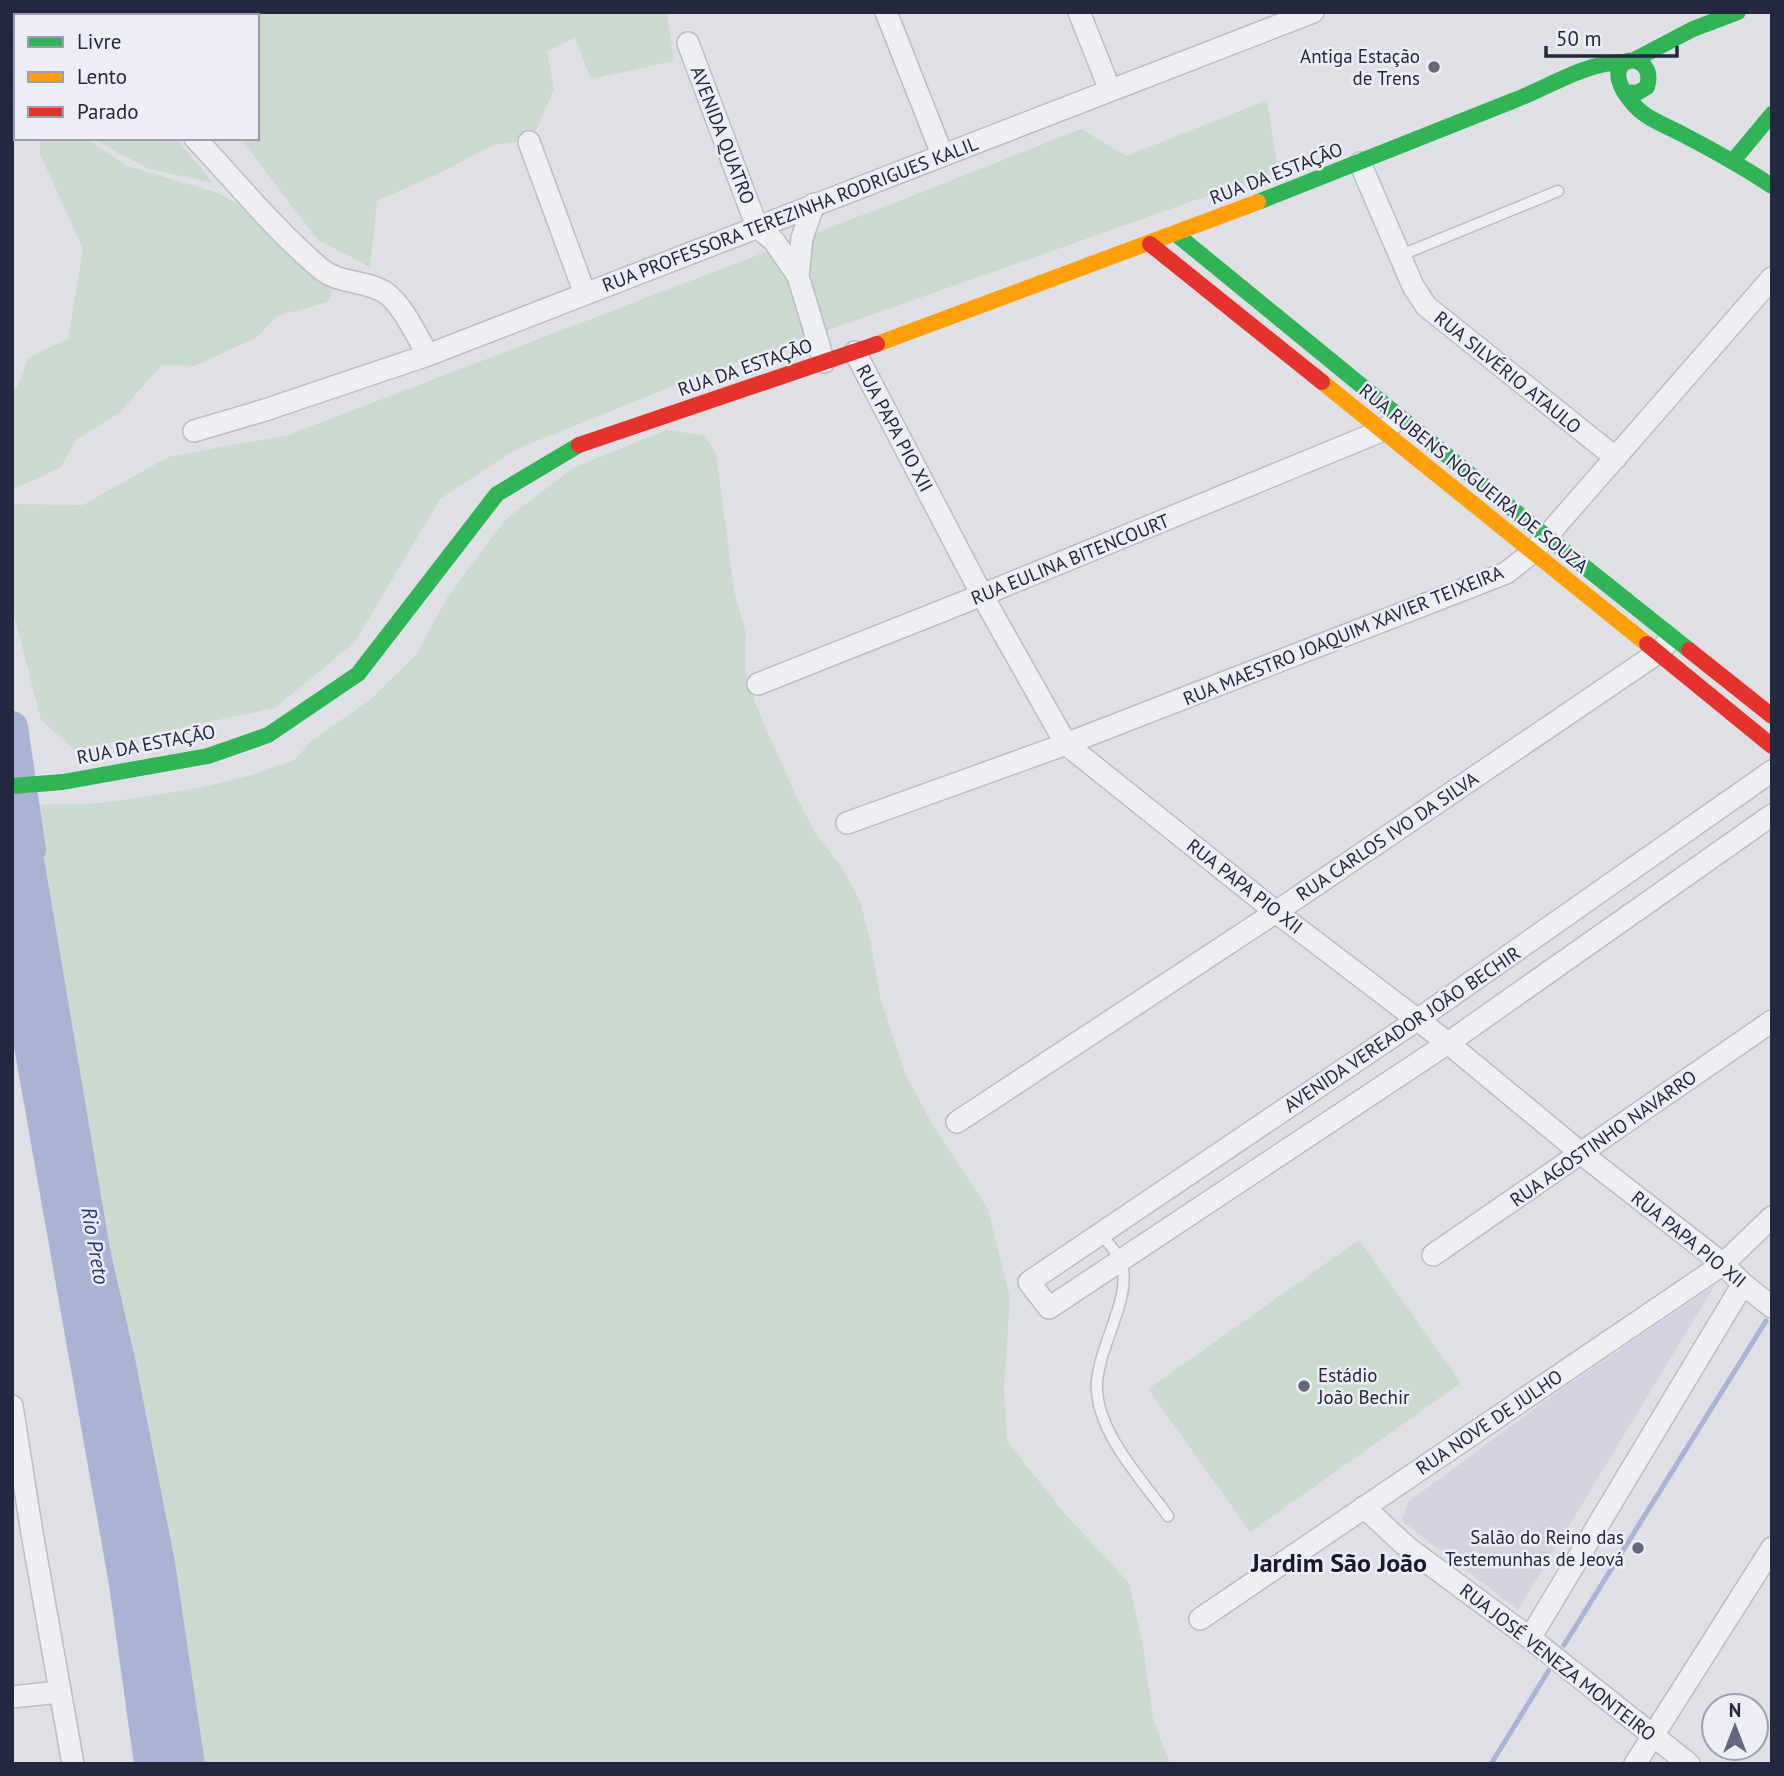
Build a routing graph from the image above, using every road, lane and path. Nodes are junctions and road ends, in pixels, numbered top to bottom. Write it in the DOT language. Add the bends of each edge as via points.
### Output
graph roads {
  1 [pos="886,12"];
  2 [pos="1079,12"];
  3 [pos="1314,12"];
  4 [pos="1738,12"];
  5 [pos="1693,29"];
  6 [pos="688,43"];
  7 [pos="1630,61"];
  8 [pos="1650,78"];
  9 [pos="1618,89"];
  10 [pos="1110,90"];
  11 [pos="1574,90"];
  12 [pos="1523,97"];
  13 [pos="1772,114"];
  14 [pos="1689,137"];
  15 [pos="197,140"];
  16 [pos="529,142"];
  17 [pos="942,154"];
  18 [pos="1733,161"];
  19 [pos="1360,163"];
  20 [pos="1772,186"];
  21 [pos="1558,191"];
  22 [pos="814,204"];
  23 [pos="757,227"];
  24 [pos="1176,234"];
  25 [pos="1150,244"];
  26 [pos="1399,256"];
  27 [pos="798,276"];
  28 [pos="1772,278"];
  29 [pos="585,295"];
  30 [pos="855,352"];
  31 [pos="428,355"];
  32 [pos="824,362"];
  33 [pos="1400,419"];
  34 [pos="194,431"];
  35 [pos="1381,431"];
  36 [pos="1616,458"];
  37 [pos="1540,544"];
  38 [pos="982,595"];
  39 [pos="1666,645"];
  40 [pos="758,684"];
  41 [pos="1772,716"];
  42 [pos="1066,744"];
  43 [pos="1772,746"];
  44 [pos="1772,771"];
  45 [pos="12,786"];
  46 [pos="1772,815"];
  47 [pos="847,823"];
  48 [pos="1276,912"];
  49 [pos="1417,1020"];
  50 [pos="1772,1021"];
  51 [pos="1448,1043"];
  52 [pos="957,1122"];
  53 [pos="1582,1154"];
  54 [pos="1772,1217"];
  55 [pos="1101,1233"];
  56 [pos="1433,1255"];
  57 [pos="1121,1261"];
  58 [pos="1723,1264"];
  59 [pos="1743,1284"];
  60 [pos="1772,1307"];
  61 [pos="12,1406"];
  62 [pos="1364,1507"];
  63 [pos="1168,1516"];
  64 [pos="22,1534"];
  65 [pos="1772,1548"];
  66 [pos="1200,1619"];
  67 [pos="1530,1638"];
  68 [pos="59,1692"];
  69 [pos="12,1697"];
  70 [pos="1654,1735"];
  71 [pos="73,1764"];
  72 [pos="1635,1764"];
  73 [pos="1689,1764"];
  1 -- 17 [label="street"];
  2 -- 10 [label="street"];
  3 -- 10 [label="street, RUA PROFESSORA TEREZINHA RODRIGUES KALIL"];
  4 -- 5 [label="main road"];
  5 -- 7 [label="main road, RUA DA ESTAÇÃO"];
  5 -- 8 [label="main road" via="1666,47"];
  6 -- 23 [label="street, AVENIDA QUATRO"];
  7 -- 8 [label="main road" via="1642,62"];
  7 -- 9 [label="main road" via="1618,69"];
  7 -- 12 [label="main road, RUA DA ESTAÇÃO" via="1587,69"];
  8 -- 9 [label="main road" via="1643,91"];
  8 -- 14 [label="main road" via="1668,114"];
  9 -- 14 [label="main road" via="1637,108"];
  10 -- 17 [label="street, RUA PROFESSORA TEREZINHA RODRIGUES KALIL"];
  11 -- 12 [label="main road, RUA DA ESTAÇÃO"];
  12 -- 19 [label="main road, RUA DA ESTAÇÃO"];
  13 -- 18 [label="main road"];
  14 -- 18 [label="main road"];
  15 -- 31 [label="street" via="324,271 384,292"];
  16 -- 29 [label="street"];
  17 -- 22 [label="street, RUA PROFESSORA TEREZINHA RODRIGUES KALIL"];
  18 -- 20 [label="main road"];
  19 -- 24 [label="main road, RUA DA ESTAÇÃO"];
  19 -- 26 [label="street, RUA SILVÉRIO ATAULO"];
  21 -- 26 [label="lane"];
  22 -- 23 [label="street, RUA PROFESSORA TEREZINHA RODRIGUES KALIL"];
  22 -- 27 [label="street" via="802,239"];
  23 -- 27 [label="street" via="774,241"];
  23 -- 29 [label="street, RUA PROFESSORA TEREZINHA RODRIGUES KALIL"];
  24 -- 25 [label="main road, RUA DA ESTAÇÃO"];
  24 -- 33 [label="main road, RUA RUBENS NOGUEIRA DE SOUZA"];
  25 -- 30 [label="main road, RUA DA ESTAÇÃO"];
  25 -- 35 [label="main road, RUA RUBENS NOGUEIRA DE SOUZA"];
  26 -- 36 [label="street, RUA SILVÉRIO ATAULO" via="1426,306"];
  27 -- 32 [label="street"];
  28 -- 36 [label="street, RUA MAESTRO JOAQUIM XAVIER TEIXEIRA"];
  29 -- 31 [label="street, RUA PROFESSORA TEREZINHA RODRIGUES KALIL"];
  30 -- 32 [label="main road, RUA DA ESTAÇÃO"];
  30 -- 38 [label="street, RUA PAPA PIO XII"];
  31 -- 34 [label="street, RUA PROFESSORA TEREZINHA RODRIGUES KALIL"];
  32 -- 45 [label="main road, RUA DA ESTAÇÃO" via="581,444 497,494 358,674 268,735 208,756 63,782"];
  33 -- 35 [label="street, RUA EULINA BITENCOURT"];
  33 -- 37 [label="main road, RUA RUBENS NOGUEIRA DE SOUZA"];
  35 -- 37 [label="main road, RUA RUBENS NOGUEIRA DE SOUZA"];
  35 -- 38 [label="street, RUA EULINA BITENCOURT"];
  36 -- 37 [label="street, RUA MAESTRO JOAQUIM XAVIER TEIXEIRA"];
  37 -- 39 [label="main road, RUA RUBENS NOGUEIRA DE SOUZA"];
  37 -- 42 [label="street, RUA MAESTRO JOAQUIM XAVIER TEIXEIRA" via="1506,573"];
  38 -- 40 [label="street, RUA EULINA BITENCOURT"];
  38 -- 42 [label="street, RUA PAPA PIO XII"];
  39 -- 41 [label="main road, RUA RUBENS NOGUEIRA DE SOUZA"];
  39 -- 43 [label="main road, RUA RUBENS NOGUEIRA DE SOUZA"];
  39 -- 48 [label="street, RUA CARLOS IVO DA SILVA"];
  42 -- 47 [label="street, RUA MAESTRO JOAQUIM XAVIER TEIXEIRA"];
  42 -- 48 [label="street, RUA PAPA PIO XII"];
  44 -- 49 [label="street, AVENIDA VEREADOR JOÃO BECHIR"];
  46 -- 51 [label="street, AVENIDA VEREADOR JOÃO BECHIR"];
  48 -- 49 [label="street, RUA PAPA PIO XII"];
  48 -- 52 [label="street, RUA CARLOS IVO DA SILVA"];
  49 -- 51 [label="street, RUA PAPA PIO XII"];
  49 -- 55 [label="street, AVENIDA VEREADOR JOÃO BECHIR"];
  50 -- 53 [label="street, RUA AGOSTINHO NAVARRO"];
  51 -- 53 [label="street, RUA PAPA PIO XII"];
  51 -- 57 [label="street, AVENIDA VEREADOR JOÃO BECHIR"];
  53 -- 56 [label="street, RUA AGOSTINHO NAVARRO"];
  53 -- 58 [label="street, RUA PAPA PIO XII"];
  54 -- 58 [label="street, RUA NOVE DE JULHO"];
  55 -- 57 [label="lane"];
  55 -- 57 [label="street, AVENIDA VEREADOR JOÃO BECHIR" via="1029,1282 1049,1308"];
  57 -- 63 [label="lane" via="1123,1284 1099,1363 1098,1401 1103,1421"];
  58 -- 59 [label="street, RUA PAPA PIO XII"];
  58 -- 62 [label="street, RUA NOVE DE JULHO"];
  59 -- 60 [label="street, RUA PAPA PIO XII"];
  59 -- 67 [label="street"];
  61 -- 64 [label="street"];
  62 -- 66 [label="street, RUA NOVE DE JULHO"];
  62 -- 67 [label="street, RUA JOSÉ VENEZA MONTEIRO" via="1408,1548"];
  64 -- 68 [label="street"];
  65 -- 70 [label="street"];
  67 -- 70 [label="street, RUA JOSÉ VENEZA MONTEIRO"];
  68 -- 69 [label="street"];
  68 -- 71 [label="street"];
  70 -- 72 [label="street"];
  70 -- 73 [label="street, RUA JOSÉ VENEZA MONTEIRO"];
}
